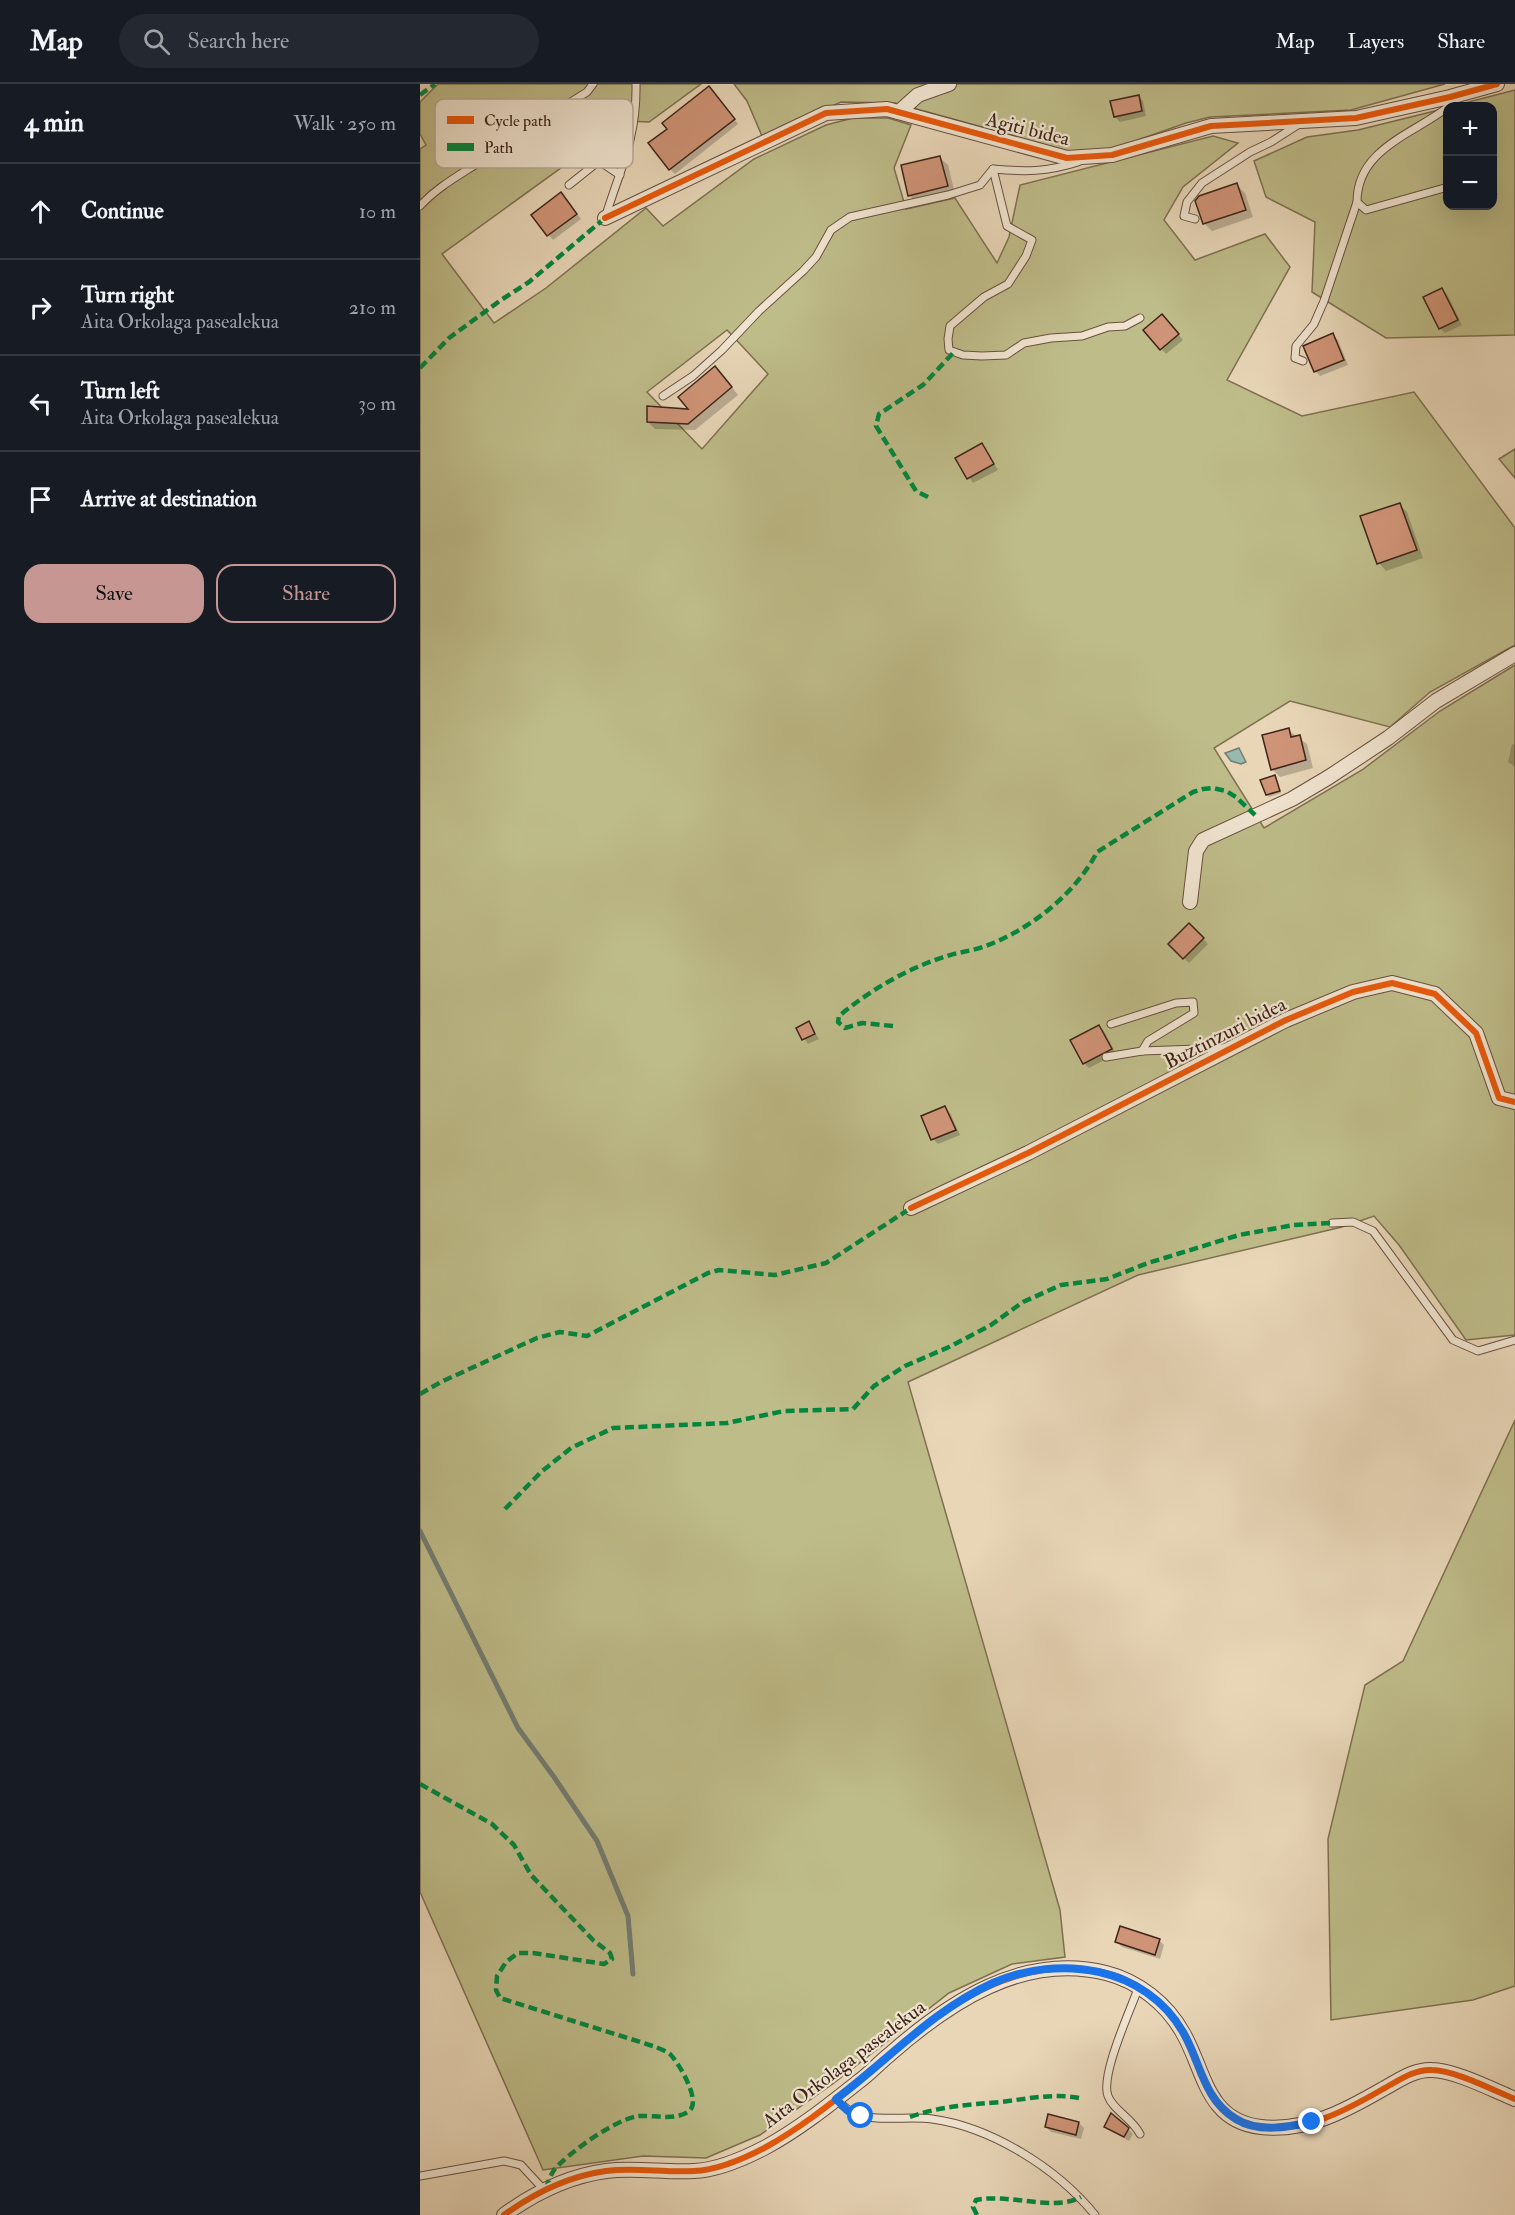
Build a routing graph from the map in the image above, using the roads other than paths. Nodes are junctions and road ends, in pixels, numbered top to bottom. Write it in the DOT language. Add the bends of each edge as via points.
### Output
graph roads {
  1 [pos="593,84"];
  2 [pos="636,84"];
  3 [pos="949,84"];
  4 [pos="1497,84"];
  5 [pos="1467,92"];
  6 [pos="575,99"];
  7 [pos="1454,102"];
  8 [pos="1443,110"];
  9 [pos="899,112"];
  10 [pos="1305,121"];
  11 [pos="633,130"];
  12 [pos="1095,157"];
  13 [pos="470,168"];
  14 [pos="590,168"];
  15 [pos="610,168"];
  16 [pos="622,168"];
  17 [pos="993,169"];
  18 [pos="620,175"];
  19 [pos="569,185"];
  20 [pos="1443,188"];
  21 [pos="1357,202"];
  22 [pos="420,206"];
  23 [pos="605,218"];
  24 [pos="1195,219"];
  25 [pos="1140,318"];
  26 [pos="1303,361"];
  27 [pos="663,396"];
  28 [pos="1515,654"];
  29 [pos="1190,902"];
  30 [pos="1111,1024"];
  31 [pos="1230,1048"];
  32 [pos="1142,1051"];
  33 [pos="1106,1057"];
  34 [pos="1515,1102"];
  35 [pos="911,1208"];
  36 [pos="1332,1223"];
  37 [pos="1515,1340"];
  38 [pos="1139,1986"];
  39 [pos="836,2099"];
  40 [pos="1515,2099"];
  41 [pos="1140,2134"];
  42 [pos="420,2176"];
  43 [pos="544,2191"];
  44 [pos="504,2215"];
  45 [pos="1095,2215"];
  1 -- 6 [label="lane"];
  2 -- 11 [label="lane"];
  3 -- 9 [label="street" via="918,95"];
  4 -- 5 [label="street, Agiti bidea"];
  5 -- 7 [label="lane"];
  5 -- 10 [label="street, Agiti bidea" via="1356,118"];
  8 -- 21 [label="lane" via="1384,147 1369,164 1357,188"];
  9 -- 12 [label="street, Agiti bidea" via="1067,158"];
  9 -- 23 [label="street, Agiti bidea" via="887,109 826,113"];
  10 -- 12 [label="street, Agiti bidea" via="1211,126"];
  10 -- 24 [label="lane" via="1202,183 1187,202 1184,216"];
  12 -- 17 [label="lane" via="1030,172"];
  13 -- 22 [label="lane"];
  14 -- 19 [label="lane"];
  15 -- 18 [label="lane"];
  16 -- 18 [label="lane"];
  17 -- 25 [label="lane" via="1007,226 1032,240 1008,284 984,297 950,326 949,350 972,356 1006,355 1024,343 1082,336 1125,326"];
  17 -- 27 [label="lane" via="980,185 850,217 831,230 803,271 693,376"];
  18 -- 23 [label="lane"];
  20 -- 21 [label="lane" via="1366,210"];
  21 -- 26 [label="lane" via="1324,301 1314,324 1296,346 1295,358"];
  28 -- 29 [label="street" via="1436,701 1329,777 1292,799 1203,840 1196,851"];
  30 -- 32 [label="lane" via="1193,1002 1194,1013 1148,1041"];
  31 -- 32 [label="lane"];
  31 -- 34 [label="street, Buztinzuri bidea" via="1353,992 1392,983 1435,994 1476,1033 1499,1098"];
  31 -- 35 [label="street, Buztinzuri bidea" via="1028,1153"];
  32 -- 33 [label="lane"];
  36 -- 37 [label="lane" via="1353,1222 1373,1231 1453,1341 1478,1351"];
  38 -- 39 [label="street, Aita Orkolaga pasealekua" via="1105,1973 1060,1968 1026,1972 996,1982 944,2012"];
  38 -- 40 [label="street, Aita Orkolaga pasealekua" via="1182,2030 1200,2074 1218,2104 1250,2125 1297,2126 1330,2117 1425,2070 1458,2077"];
  38 -- 41 [label="lane" via="1110,2064 1106,2087 1108,2098 1136,2124"];
  39 -- 43 [label="street, Aita Orkolaga pasealekua" via="766,2147 712,2169 606,2170"];
  39 -- 45 [label="lane" via="848,2111 861,2116 931,2119 984,2134 1045,2168"];
  42 -- 43 [label="lane" via="504,2161 521,2165"];
  43 -- 44 [label="street, Aita Orkolaga pasealekua"];
}
